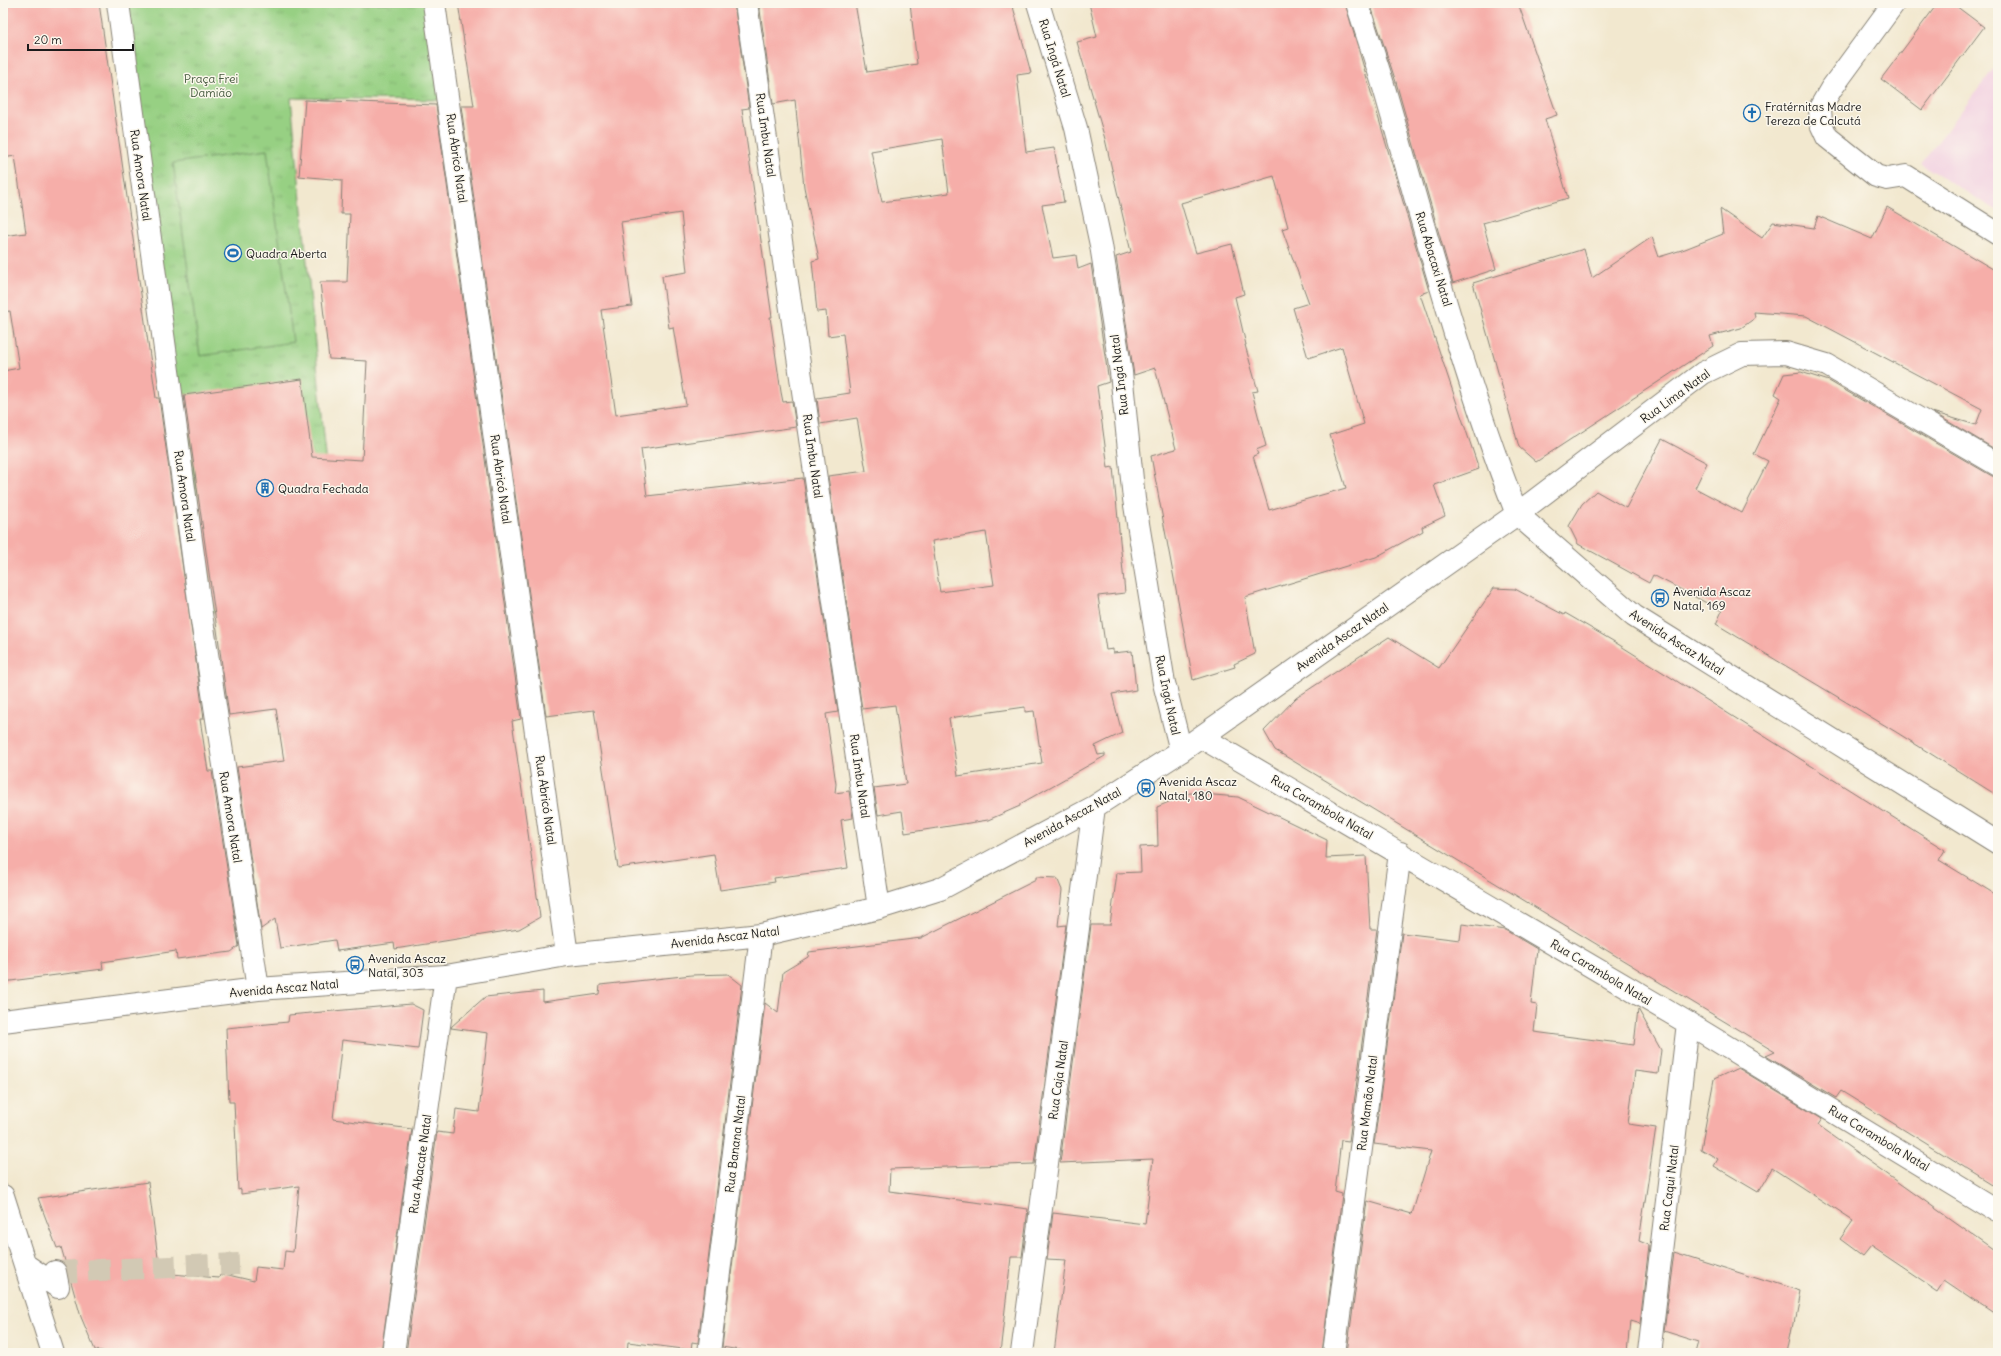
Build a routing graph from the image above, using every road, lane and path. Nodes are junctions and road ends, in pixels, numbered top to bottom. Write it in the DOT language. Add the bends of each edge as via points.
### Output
graph roads {
  1 [pos="118,3"];
  2 [pos="434,3"];
  3 [pos="746,3"];
  4 [pos="1038,3"];
  5 [pos="1357,3"];
  6 [pos="1894,3"];
  7 [pos="1998,234"];
  8 [pos="1998,465"];
  9 [pos="1517,514"];
  10 [pos="1201,737"];
  11 [pos="1181,752"];
  12 [pos="1094,807"];
  13 [pos="1998,843"];
  14 [pos="1400,853"];
  15 [pos="879,908"];
  16 [pos="761,935"];
  17 [pos="567,956"];
  18 [pos="446,976"];
  19 [pos="258,989"];
  20 [pos="3,1021"];
  21 [pos="1688,1023"];
  22 [pos="3,1196"];
  23 [pos="1998,1212"];
  24 [pos="27,1266"];
  25 [pos="54,1272"];
  26 [pos="53,1353"];
  27 [pos="393,1353"];
  28 [pos="709,1353"];
  29 [pos="1022,1353"];
  30 [pos="1334,1353"];
  31 [pos="1649,1353"];
  1 -- 19 [label="street, Rua Amora Natal" via="202,622"];
  2 -- 17 [label="street, Rua Abricó Natal"];
  3 -- 15 [label="street, Rua Imbu Natal"];
  4 -- 11 [label="street, Rua Ingá Natal" via="1076,128 1101,246 1121,372 1134,499 1164,683"];
  5 -- 9 [label="street, Rua Abacaxi Natal" via="1455,331"];
  6 -- 7 [label="street" via="1831,89 1820,108 1821,124 1827,137 1876,176 1887,179 1906,176"];
  8 -- 9 [label="street, Rua Lima Natal" via="1828,365 1786,353 1742,354 1703,373"];
  9 -- 10 [label="street, Avenida Ascaz Natal"];
  9 -- 13 [label="street, Avenida Ascaz Natal" via="1634,616"];
  10 -- 11 [label="street, Avenida Ascaz Natal"];
  10 -- 14 [label="street, Rua Carambola Natal"];
  11 -- 12 [label="street, Avenida Ascaz Natal"];
  12 -- 15 [label="street, Avenida Ascaz Natal" via="940,889"];
  12 -- 29 [label="street, Rua Caja Natal"];
  14 -- 21 [label="street, Rua Carambola Natal"];
  14 -- 30 [label="street, Rua Mamão Natal"];
  15 -- 16 [label="street, Avenida Ascaz Natal"];
  16 -- 17 [label="street, Avenida Ascaz Natal"];
  16 -- 28 [label="street, Rua Banana Natal"];
  17 -- 18 [label="street, Avenida Ascaz Natal"];
  18 -- 19 [label="street, Avenida Ascaz Natal"];
  18 -- 27 [label="street, Rua Abacate Natal"];
  19 -- 20 [label="street, Avenida Ascaz Natal"];
  21 -- 23 [label="street, Rua Carambola Natal"];
  21 -- 31 [label="street, Rua Caqui Natal"];
  22 -- 24 [label="street"];
  24 -- 25 [label="street" via="58,1287"];
  24 -- 26 [label="street"];
}
